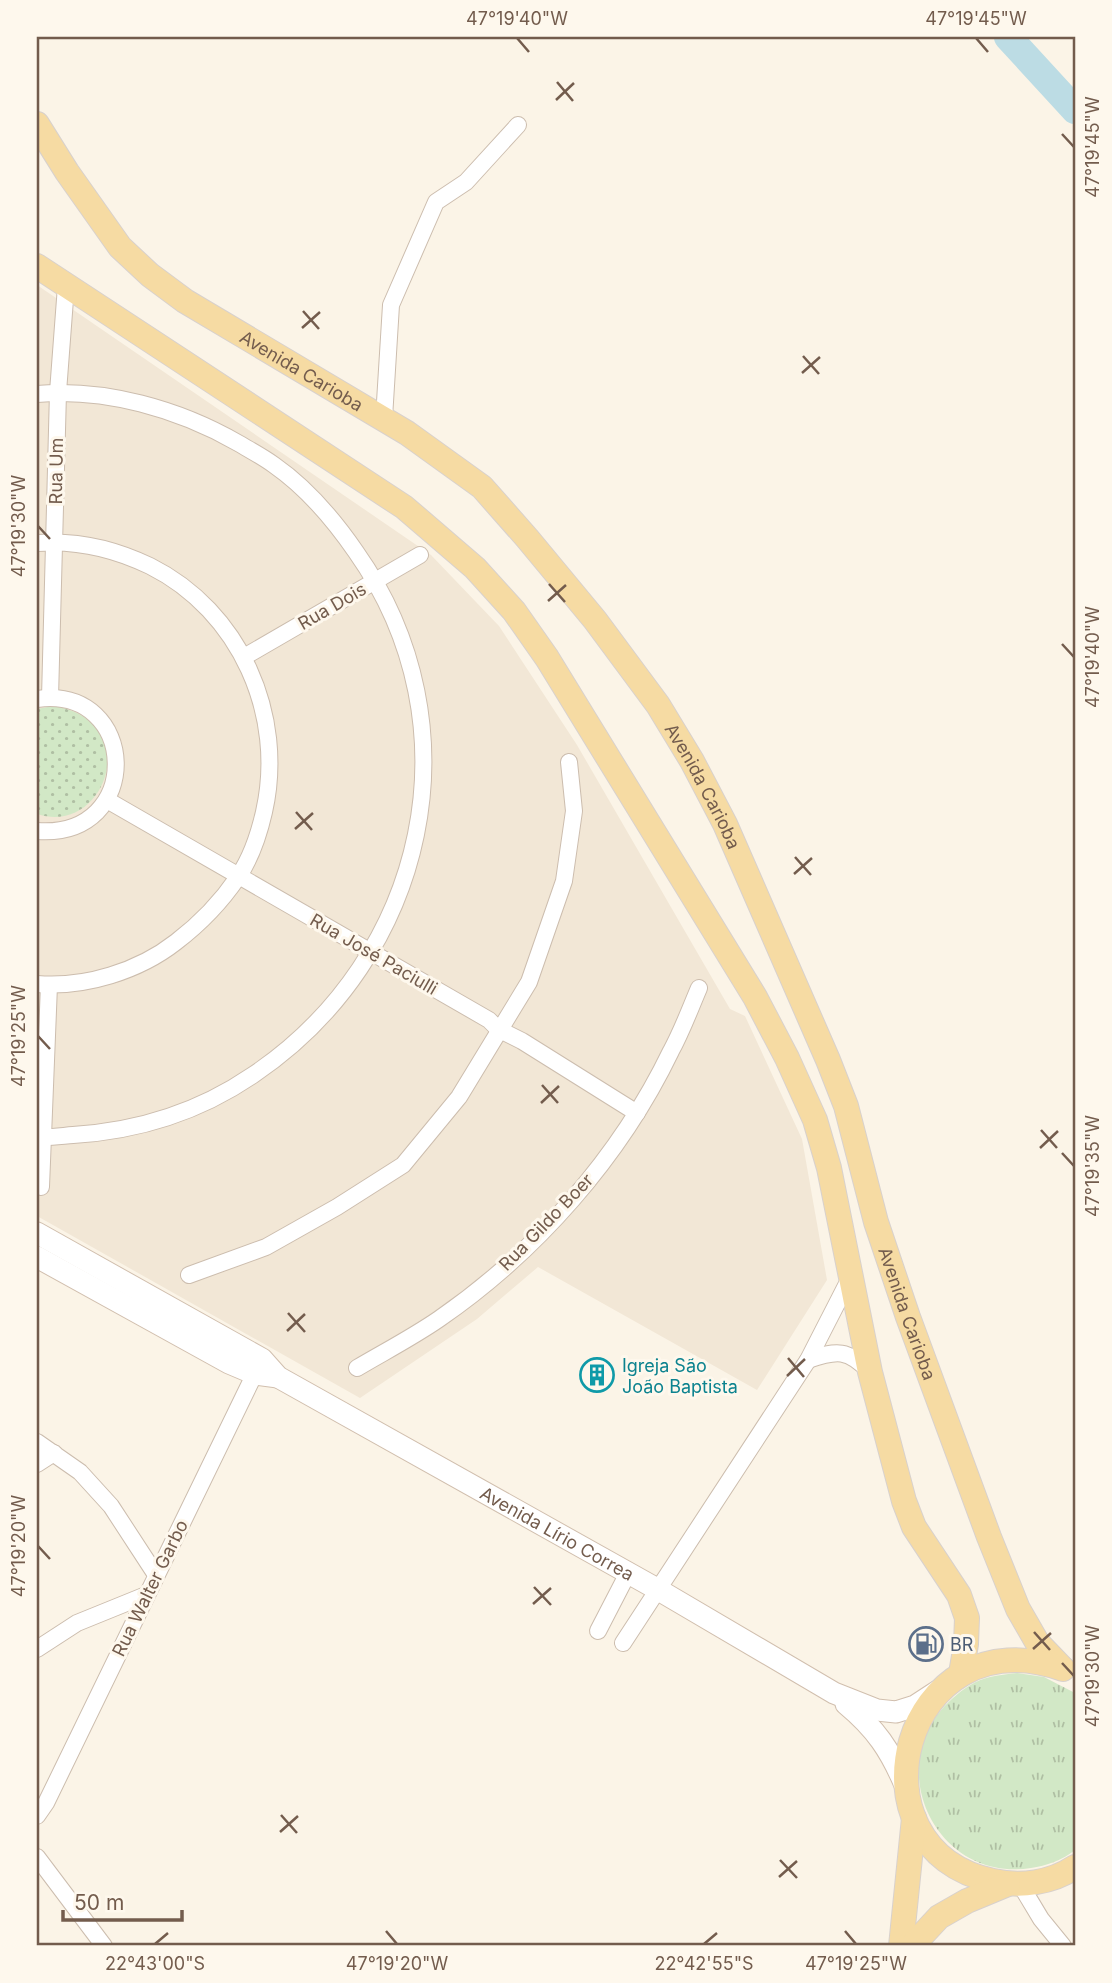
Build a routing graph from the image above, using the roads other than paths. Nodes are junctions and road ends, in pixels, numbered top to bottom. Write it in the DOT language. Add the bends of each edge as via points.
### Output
graph roads {
  1 [pos="37,124"];
  2 [pos="518,125"];
  3 [pos="37,266"];
  4 [pos="66,286"];
  5 [pos="58,392"];
  6 [pos="37,394"];
  7 [pos="384,418"];
  8 [pos="54,542"];
  9 [pos="37,543"];
  10 [pos="420,555"];
  11 [pos="377,581"];
  12 [pos="244,657"];
  13 [pos="44,699"];
  14 [pos="569,762"];
  15 [pos="107,800"];
  16 [pos="37,831"];
  17 [pos="240,875"];
  18 [pos="371,954"];
  19 [pos="43,985"];
  20 [pos="699,988"];
  21 [pos="498,1030"];
  22 [pos="637,1113"];
  23 [pos="39,1137"];
  24 [pos="41,1187"];
  25 [pos="37,1233"];
  26 [pos="37,1256"];
  27 [pos="189,1275"];
  28 [pos="850,1278"];
  29 [pos="808,1360"];
  30 [pos="258,1367"];
  31 [pos="357,1368"];
  32 [pos="870,1372"];
  33 [pos="37,1442"];
  34 [pos="54,1453"];
  35 [pos="37,1464"];
  36 [pos="628,1573"];
  37 [pos="156,1575"];
  38 [pos="657,1589"];
  39 [pos="146,1595"];
  40 [pos="598,1631"];
  41 [pos="623,1643"];
  42 [pos="37,1649"];
  43 [pos="1068,1672"];
  44 [pos="961,1674"];
  45 [pos="940,1690"];
  46 [pos="834,1693"];
  47 [pos="905,1785"];
  48 [pos="37,1816"];
  49 [pos="914,1818"];
  50 [pos="37,1857"];
  51 [pos="1075,1867"];
  52 [pos="1014,1884"];
  53 [pos="104,1946"];
  54 [pos="901,1946"];
  55 [pos="912,1946"];
  56 [pos="1063,1946"];
  1 -- 7 [label="main road, Avenida Carioba" via="120,247 150,275"];
  2 -- 7 [label="street" via="466,183 436,202 391,306"];
  3 -- 4 [label="main road"];
  4 -- 5 [label="street, Rua Um"];
  4 -- 28 [label="main road" via="404,508 468,561 514,611 755,997 787,1058 815,1120 829,1168"];
  5 -- 6 [label="street"];
  5 -- 8 [label="street, Rua Um"];
  5 -- 11 [label="street" via="135,401 209,426 275,466 332,518"];
  7 -- 43 [label="main road, Avenida Carioba" via="482,487 595,620 658,705 692,761 725,824 846,1106 876,1222 1003,1573 1037,1642"];
  8 -- 9 [label="street"];
  8 -- 12 [label="street" via="105,549 165,574 214,615"];
  8 -- 13 [label="street, Rua Um"];
  10 -- 11 [label="street, Rua Dois"];
  11 -- 12 [label="street, Rua Dois"];
  11 -- 18 [label="street" via="404,640 419,703 424,768 418,833 400,896"];
  12 -- 17 [label="street" via="261,699 270,744 269,789 259,833"];
  13 -- 15 [label="street" via="70,701 89,709 104,723 117,761"];
  14 -- 21 [label="street" via="574,811 564,881 529,982"];
  15 -- 16 [label="street" via="77,827"];
  15 -- 17 [label="street, Rua José Paciulli"];
  17 -- 18 [label="street, Rua José Paciulli"];
  17 -- 19 [label="street" via="204,920 159,955 106,977"];
  18 -- 21 [label="street, Rua José Paciulli" via="489,1020"];
  18 -- 23 [label="street" via="332,1008 286,1054 231,1090 171,1117 107,1133"];
  19 -- 23 [label="street"];
  20 -- 22 [label="street, Rua Gildo Boer"];
  21 -- 22 [label="street, Rua José Paciulli"];
  21 -- 27 [label="street" via="459,1097 403,1165 265,1247"];
  22 -- 31 [label="street, Rua Gildo Boer" via="581,1190 514,1260 439,1319"];
  23 -- 24 [label="street"];
  25 -- 30 [label="main road, Avenida Lírio Correa"];
  26 -- 30 [label="main road, Avenida Lírio Correa" via="229,1363"];
  28 -- 29 [label="street"];
  28 -- 32 [label="main road"];
  29 -- 32 [label="street" via="831,1352 845,1353"];
  29 -- 38 [label="street"];
  30 -- 36 [label="main road, Avenida Lírio Correa"];
  30 -- 37 [label="street, Rua Walter Garbo"];
  32 -- 44 [label="main road" via="914,1527 959,1595 967,1618"];
  33 -- 34 [label="street"];
  34 -- 35 [label="street"];
  34 -- 37 [label="street" via="80,1472 111,1506"];
  36 -- 38 [label="main road, Avenida Lírio Correa"];
  36 -- 40 [label="street"];
  37 -- 39 [label="street, Rua Walter Garbo"];
  38 -- 41 [label="street"];
  38 -- 46 [label="main road, Avenida Lírio Correa"];
  39 -- 42 [label="street" via="77,1623"];
  39 -- 48 [label="street, Rua Walter Garbo"];
  43 -- 44 [label="main road" via="1016,1660 993,1662"];
  44 -- 45 [label="main road"];
  45 -- 46 [label="main road, Avenida Lírio Correa" via="896,1712 877,1710"];
  45 -- 47 [label="main road" via="919,1718 906,1750"];
  46 -- 47 [label="main road, Avenida Lírio Correa" via="880,1737"];
  47 -- 49 [label="main road"];
  49 -- 52 [label="main road" via="930,1844 952,1864 979,1878"];
  49 -- 54 [label="main road"];
  50 -- 53 [label="street"];
  51 -- 52 [label="main road" via="1045,1881"];
  52 -- 55 [label="main road" via="939,1917"];
  52 -- 56 [label="street"];
}
